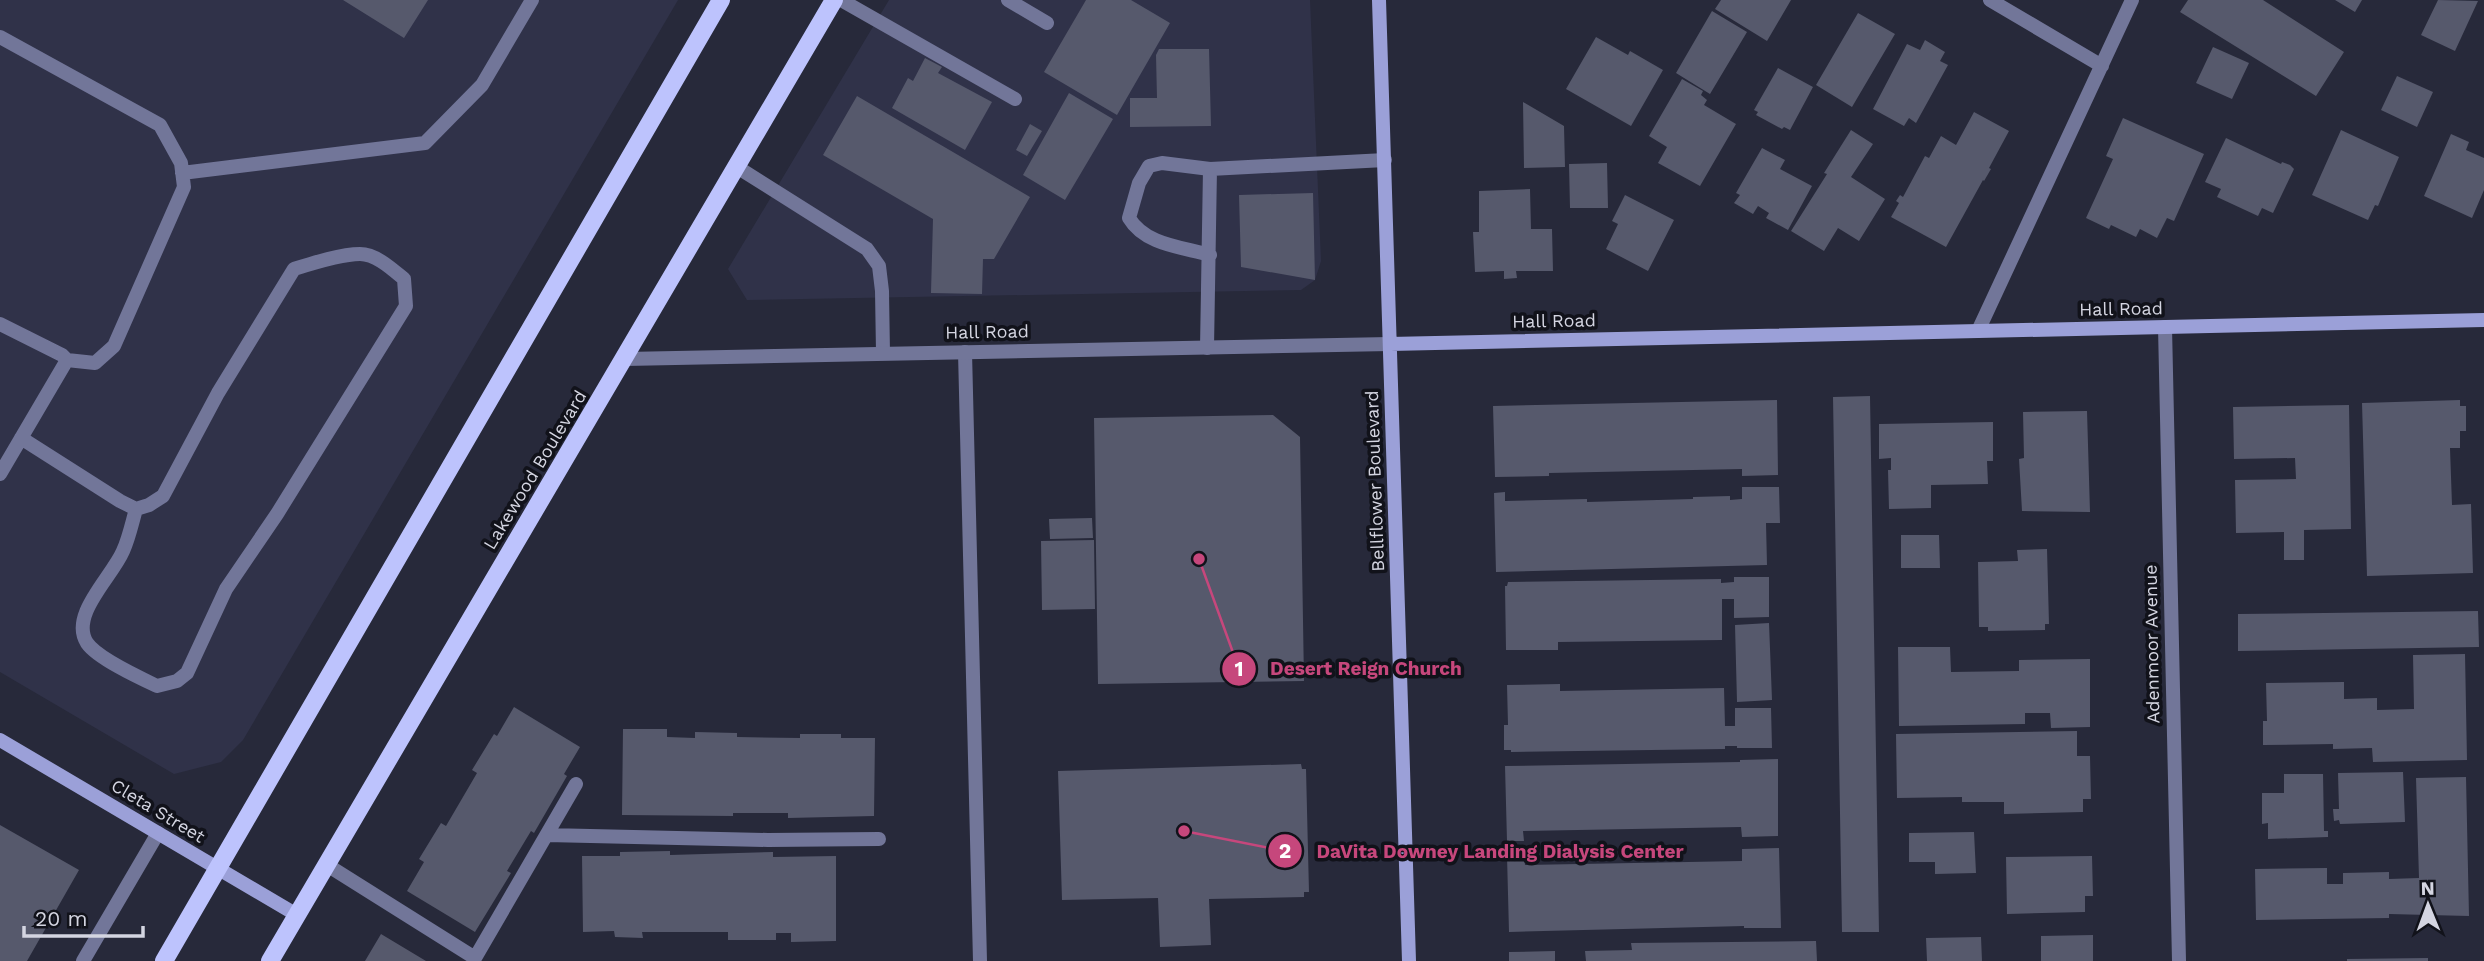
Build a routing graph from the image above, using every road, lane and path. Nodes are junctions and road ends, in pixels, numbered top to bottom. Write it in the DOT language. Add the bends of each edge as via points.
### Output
graph roads {
  1 [pos="532,0"];
  2 [pos="721,0"];
  3 [pos="834,0"];
  4 [pos="841,0"];
  5 [pos="1008,0"];
  6 [pos="1379,0"];
  7 [pos="1990,0"];
  8 [pos="2132,0"];
  9 [pos="1047,23"];
  10 [pos="0,37"];
  11 [pos="2102,66"];
  12 [pos="1015,99"];
  13 [pos="1385,160"];
  14 [pos="737,167"];
  15 [pos="1210,169"];
  16 [pos="182,173"];
  17 [pos="1210,255"];
  18 [pos="2484,320"];
  19 [pos="0,324"];
  20 [pos="2165,327"];
  21 [pos="1978,331"];
  22 [pos="1390,344"];
  23 [pos="1207,348"];
  24 [pos="965,352"];
  25 [pos="883,353"];
  26 [pos="625,359"];
  27 [pos="67,360"];
  28 [pos="21,438"];
  29 [pos="0,474"];
  30 [pos="136,509"];
  31 [pos="0,740"];
  32 [pos="576,785"];
  33 [pos="158,833"];
  34 [pos="547,835"];
  35 [pos="879,839"];
  36 [pos="327,865"];
  37 [pos="218,869"];
  38 [pos="297,915"];
  39 [pos="474,960"];
  40 [pos="83,961"];
  41 [pos="164,961"];
  42 [pos="270,961"];
  43 [pos="980,961"];
  44 [pos="1409,961"];
  45 [pos="2179,961"];
  1 -- 16 [label="street" via="482,85 425,143"];
  2 -- 37 [label="main road"];
  3 -- 14 [label="main road, Lakewood Boulevard"];
  4 -- 12 [label="street"];
  5 -- 9 [label="street"];
  6 -- 13 [label="street, Bellflower Boulevard"];
  7 -- 11 [label="street"];
  8 -- 11 [label="street"];
  10 -- 16 [label="street" via="160,125"];
  11 -- 21 [label="street"];
  13 -- 15 [label="street"];
  13 -- 22 [label="street, Bellflower Boulevard"];
  14 -- 25 [label="street" via="867,249 878,266"];
  14 -- 26 [label="main road, Lakewood Boulevard"];
  15 -- 17 [label="street"];
  15 -- 17 [label="street" via="1162,163 1149,166 1129,218 1152,239"];
  16 -- 27 [label="street" via="184,187 114,346 95,363"];
  17 -- 23 [label="street"];
  18 -- 20 [label="street, Hall Road"];
  19 -- 27 [label="street"];
  20 -- 21 [label="street, Hall Road"];
  20 -- 45 [label="street, Adenmoor Avenue"];
  21 -- 22 [label="street, Hall Road"];
  22 -- 23 [label="street, Hall Road"];
  22 -- 44 [label="street, Bellflower Boulevard"];
  23 -- 24 [label="street, Hall Road"];
  24 -- 25 [label="street, Hall Road"];
  24 -- 43 [label="street"];
  25 -- 26 [label="street, Hall Road"];
  26 -- 36 [label="main road, Lakewood Boulevard"];
  27 -- 28 [label="street"];
  28 -- 29 [label="street"];
  28 -- 30 [label="street"];
  30 -- 30 [label="street" via="163,496 218,393 294,270 362,254 386,264 404,279 406,306 226,589 187,673 157,686 89,646 82,632 86,612 123,552"];
  31 -- 33 [label="street, Cleta Street"];
  32 -- 34 [label="street"];
  33 -- 37 [label="street, Cleta Street"];
  33 -- 40 [label="street"];
  34 -- 35 [label="street"];
  34 -- 39 [label="street"];
  36 -- 38 [label="main road, Lakewood Boulevard"];
  36 -- 39 [label="street"];
  37 -- 38 [label="street, Cleta Street"];
  37 -- 41 [label="main road"];
  38 -- 42 [label="main road, Lakewood Boulevard"];
}
